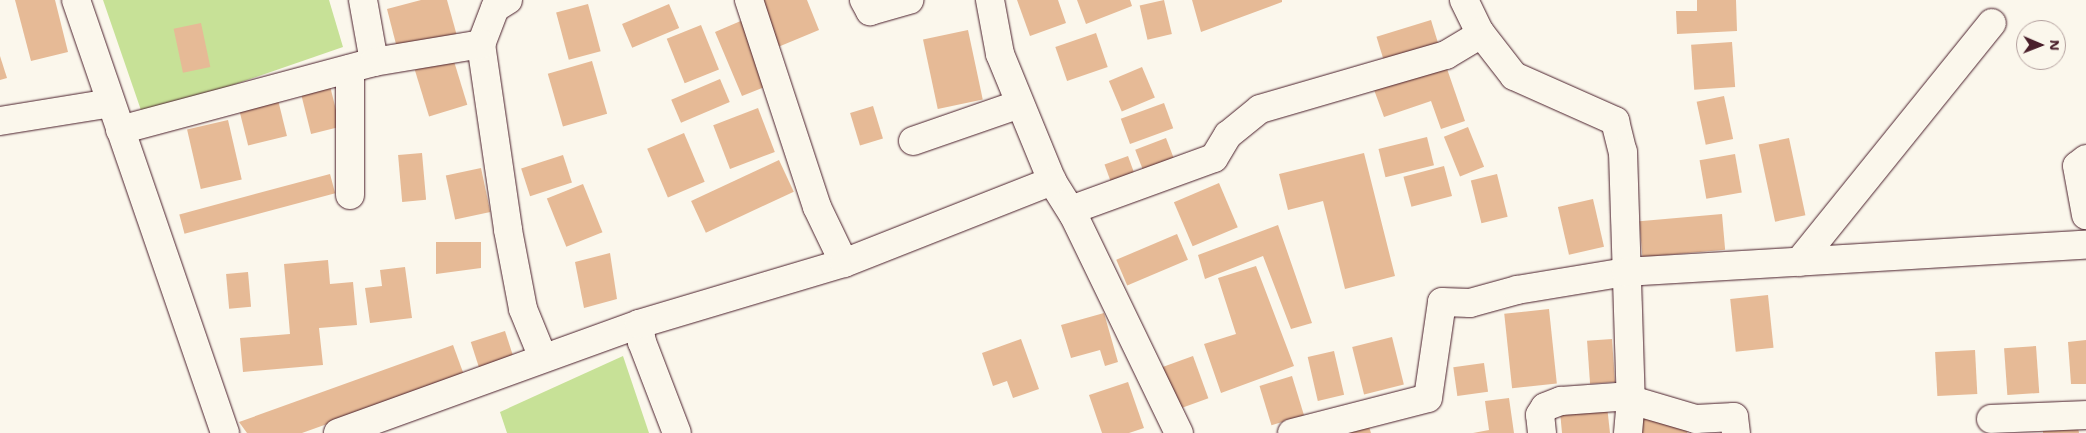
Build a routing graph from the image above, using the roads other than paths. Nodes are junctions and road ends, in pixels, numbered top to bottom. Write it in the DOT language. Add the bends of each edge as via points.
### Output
graph roads {
  1 [pos="76,0"];
  2 [pos="363,0"];
  3 [pos="508,0"];
  4 [pos="749,0"];
  5 [pos="864,0"];
  6 [pos="909,0"];
  7 [pos="990,0"];
  8 [pos="1464,0"];
  9 [pos="1992,23"];
  10 [pos="1482,34"];
  11 [pos="481,44"];
  12 [pos="362,65"];
  13 [pos="110,103"];
  14 [pos="1020,104"];
  15 [pos="0,121"];
  16 [pos="120,130"];
  17 [pos="913,141"];
  18 [pos="2086,160"];
  19 [pos="1052,181"];
  20 [pos="350,195"];
  21 [pos="1071,210"];
  22 [pos="2086,215"];
  23 [pos="2086,245"];
  24 [pos="844,262"];
  25 [pos="1800,262"];
  26 [pos="1626,272"];
  27 [pos="639,324"];
  28 [pos="543,358"];
  29 [pos="1631,398"];
  30 [pos="2086,415"];
  31 [pos="1991,419"];
  32 [pos="225,433"];
  33 [pos="338,433"];
  34 [pos="677,433"];
  35 [pos="1179,433"];
  36 [pos="1292,433"];
  37 [pos="1542,433"];
  38 [pos="1628,433"];
  39 [pos="1736,433"];
  1 -- 13 [label="street"];
  2 -- 12 [label="street"];
  3 -- 11 [label="street" via="495,8"];
  4 -- 24 [label="street" via="817,207"];
  5 -- 6 [label="street" via="870,11"];
  7 -- 14 [label="street" via="1000,54"];
  8 -- 10 [label="street"];
  9 -- 25 [label="street"];
  10 -- 21 [label="street" via="1446,55 1260,110 1228,135 1214,158"];
  10 -- 26 [label="street" via="1514,76 1615,121 1623,152"];
  11 -- 12 [label="street"];
  11 -- 28 [label="street" via="523,309"];
  12 -- 16 [label="street"];
  12 -- 20 [label="street"];
  13 -- 15 [label="street"];
  13 -- 16 [label="street"];
  14 -- 17 [label="street"];
  14 -- 19 [label="street"];
  16 -- 32 [label="street"];
  18 -- 22 [label="street" via="2077,166"];
  19 -- 21 [label="street"];
  19 -- 24 [label="street"];
  21 -- 35 [label="street"];
  23 -- 25 [label="street"];
  24 -- 27 [label="street"];
  25 -- 26 [label="street"];
  26 -- 29 [label="street"];
  26 -- 36 [label="street" via="1517,290 1470,303 1442,302 1428,398"];
  27 -- 28 [label="street"];
  27 -- 34 [label="street" via="642,342"];
  28 -- 33 [label="street"];
  29 -- 37 [label="street" via="1561,401 1545,407 1540,415"];
  29 -- 38 [label="street"];
  29 -- 39 [label="street" via="1696,419 1734,417"];
  30 -- 31 [label="street"];
}
